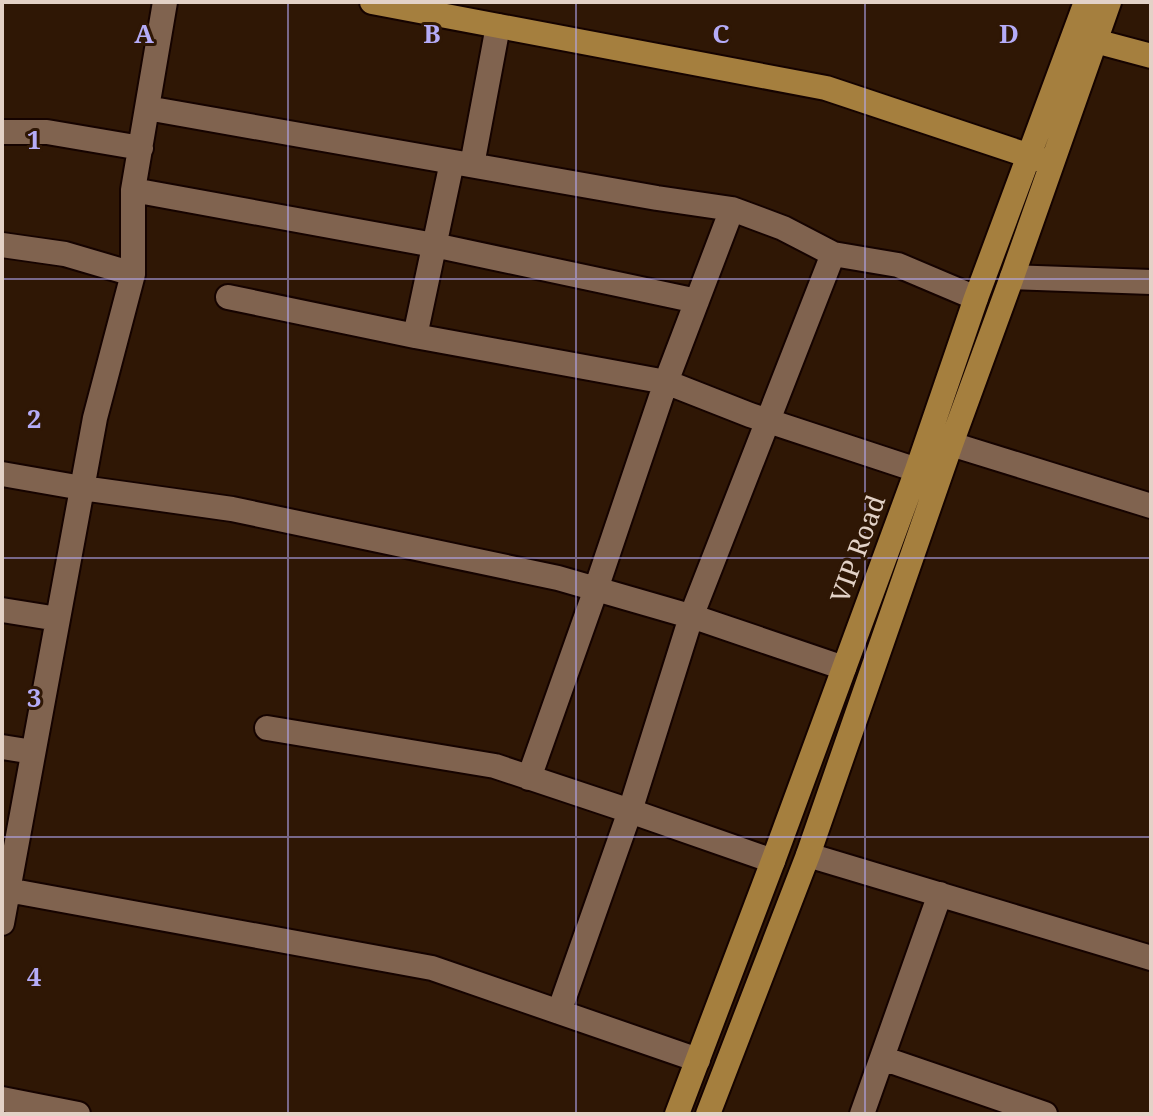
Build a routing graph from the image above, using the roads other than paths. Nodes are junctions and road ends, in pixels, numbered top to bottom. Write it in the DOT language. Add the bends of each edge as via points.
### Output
graph roads {
  1 [pos="165,2"];
  2 [pos="372,2"];
  3 [pos="1086,2"];
  4 [pos="1109,2"];
  5 [pos="498,26"];
  6 [pos="1085,38"];
  7 [pos="1151,56"];
  8 [pos="147,108"];
  9 [pos="2,132"];
  10 [pos="141,148"];
  11 [pos="1040,160"];
  12 [pos="462,163"];
  13 [pos="133,190"];
  14 [pos="732,209"];
  15 [pos="2,245"];
  16 [pos="434,245"];
  17 [pos="833,254"];
  18 [pos="133,274"];
  19 [pos="1012,277"];
  20 [pos="1151,281"];
  21 [pos="228,297"];
  22 [pos="976,298"];
  23 [pos="697,301"];
  24 [pos="415,336"];
  25 [pos="666,382"];
  26 [pos="767,420"];
  27 [pos="951,444"];
  28 [pos="917,470"];
  29 [pos="2,474"];
  30 [pos="82,488"];
  31 [pos="1151,506"];
  32 [pos="596,589"];
  33 [pos="2,610"];
  34 [pos="691,617"];
  35 [pos="58,619"];
  36 [pos="844,668"];
  37 [pos="267,728"];
  38 [pos="2,747"];
  39 [pos="33,752"];
  40 [pos="529,778"];
  41 [pos="630,811"];
  42 [pos="808,855"];
  43 [pos="773,861"];
  44 [pos="5,890"];
  45 [pos="940,894"];
  46 [pos="2,923"];
  47 [pos="737,956"];
  48 [pos="1151,958"];
  49 [pos="764,968"];
  50 [pos="559,1012"];
  51 [pos="882,1058"];
  52 [pos="698,1060"];
  53 [pos="2,1099"];
  54 [pos="78,1114"];
  55 [pos="677,1114"];
  56 [pos="708,1114"];
  57 [pos="862,1114"];
  58 [pos="1045,1114"];
  1 -- 8 [label="street"];
  2 -- 5 [label="main road"];
  3 -- 6 [label="main road, VIP Road"];
  4 -- 6 [label="main road, VIP Road"];
  5 -- 11 [label="main road" via="826,88"];
  5 -- 12 [label="street"];
  6 -- 7 [label="main road"];
  6 -- 11 [label="main road, VIP Road"];
  8 -- 10 [label="street"];
  8 -- 12 [label="street"];
  9 -- 10 [label="street" via="47,132"];
  10 -- 13 [label="street"];
  11 -- 19 [label="main road, VIP Road"];
  11 -- 22 [label="main road, VIP Road"];
  12 -- 14 [label="street"];
  12 -- 16 [label="street"];
  13 -- 16 [label="street"];
  13 -- 18 [label="street"];
  14 -- 17 [label="street"];
  14 -- 23 [label="street"];
  15 -- 18 [label="street" via="65,254"];
  16 -- 23 [label="street"];
  16 -- 24 [label="street"];
  17 -- 22 [label="street" via="898,265"];
  17 -- 26 [label="street"];
  18 -- 30 [label="street"];
  19 -- 20 [label="street"];
  19 -- 27 [label="main road, VIP Road"];
  21 -- 24 [label="street"];
  22 -- 28 [label="main road, VIP Road"];
  23 -- 25 [label="street"];
  24 -- 25 [label="street"];
  25 -- 26 [label="street"];
  25 -- 32 [label="street"];
  26 -- 28 [label="street"];
  26 -- 34 [label="street"];
  27 -- 31 [label="street"];
  27 -- 42 [label="main road, VIP Road"];
  28 -- 36 [label="main road, VIP Road"];
  29 -- 30 [label="street"];
  30 -- 32 [label="street" via="232,509"];
  30 -- 35 [label="street"];
  32 -- 34 [label="street"];
  32 -- 40 [label="street"];
  33 -- 35 [label="street"];
  34 -- 36 [label="street"];
  34 -- 41 [label="street"];
  35 -- 39 [label="street"];
  36 -- 43 [label="main road, VIP Road"];
  37 -- 40 [label="street" via="495,766"];
  38 -- 39 [label="street"];
  39 -- 44 [label="street"];
  40 -- 41 [label="street"];
  41 -- 43 [label="street"];
  41 -- 50 [label="street"];
  42 -- 45 [label="street"];
  42 -- 49 [label="main road, VIP Road"];
  43 -- 47 [label="main road, VIP Road"];
  44 -- 46 [label="street"];
  44 -- 50 [label="street" via="432,968"];
  45 -- 48 [label="street"];
  45 -- 51 [label="street"];
  47 -- 49 [label="main road"];
  47 -- 52 [label="main road, VIP Road"];
  49 -- 56 [label="main road, VIP Road"];
  50 -- 52 [label="street"];
  51 -- 57 [label="street"];
  51 -- 58 [label="street"];
  52 -- 55 [label="main road, VIP Road"];
  53 -- 54 [label="street"];
}
